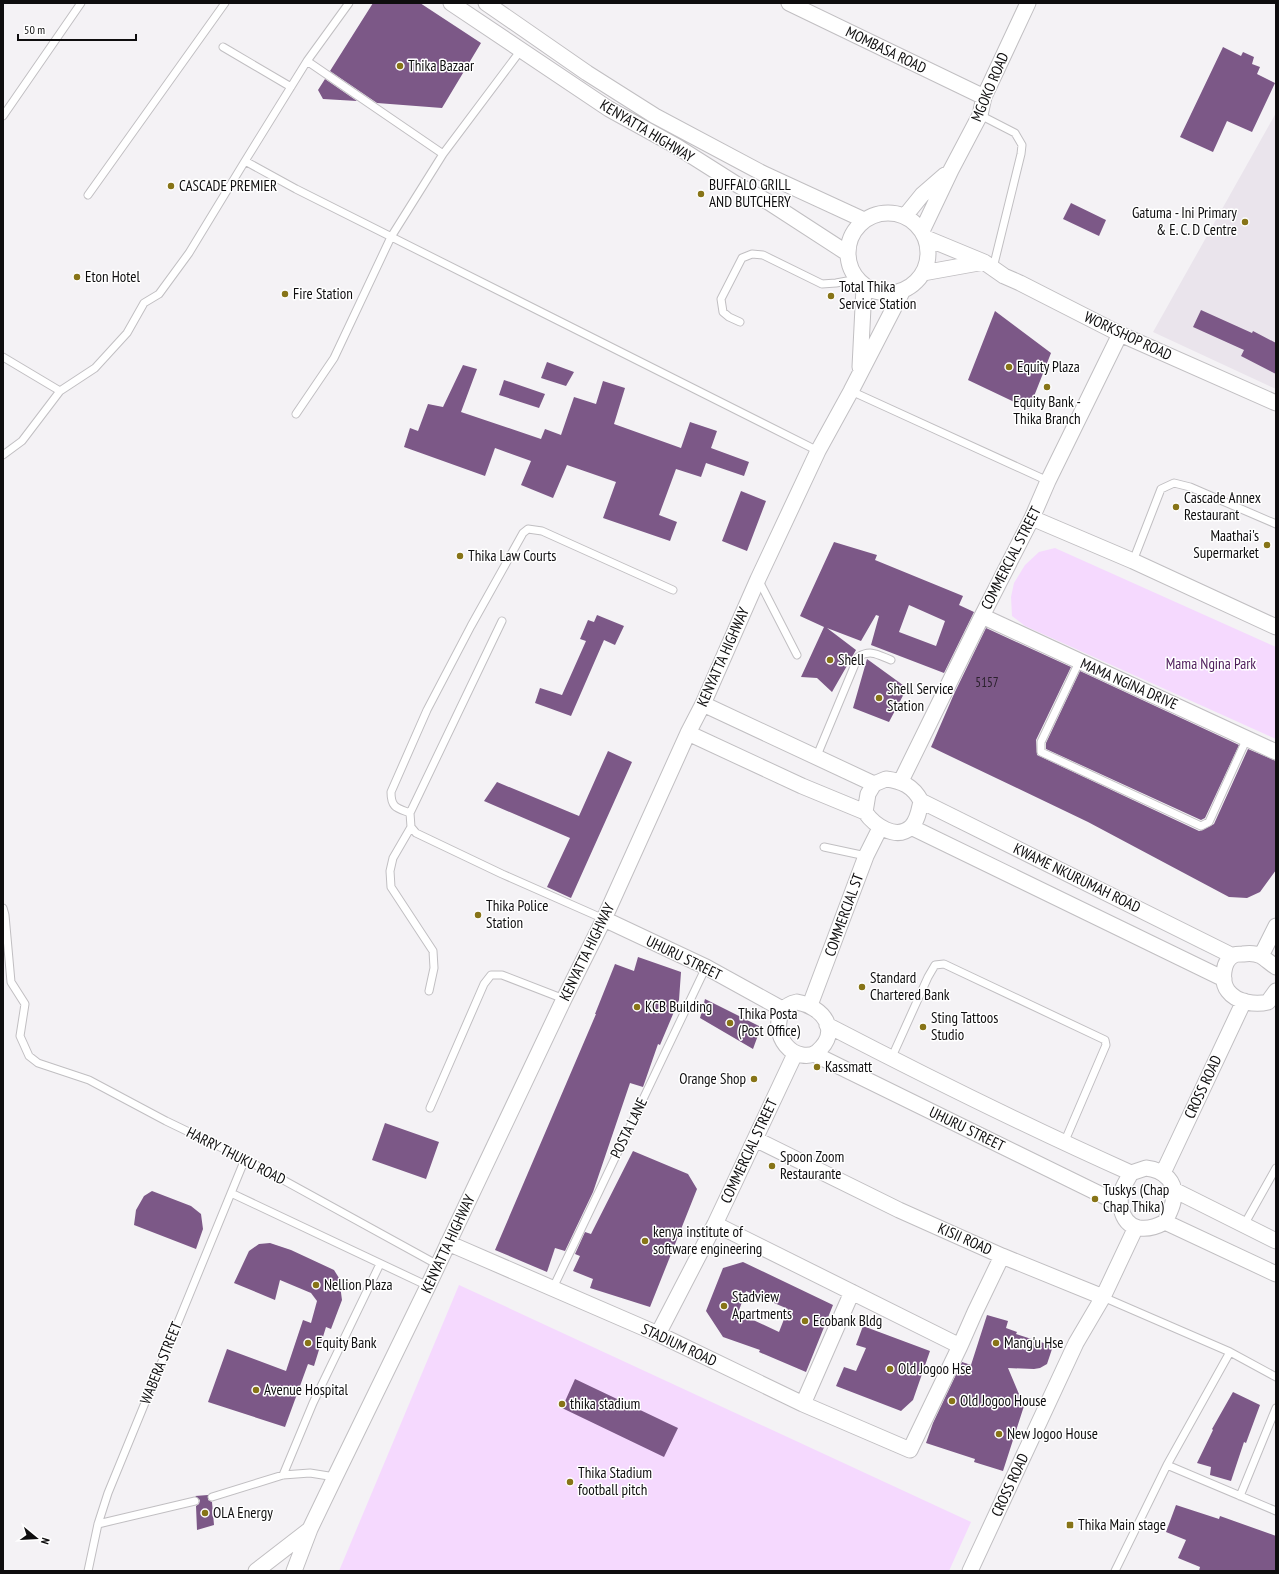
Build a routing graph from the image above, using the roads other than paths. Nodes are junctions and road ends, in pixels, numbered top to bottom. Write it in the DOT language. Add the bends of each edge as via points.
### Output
graph roads {
  1 [pos="80,3"];
  2 [pos="225,3"];
  3 [pos="349,3"];
  4 [pos="451,3"];
  5 [pos="486,3"];
  6 [pos="789,3"];
  7 [pos="1028,3"];
  8 [pos="223,47"];
  9 [pos="521,50"];
  10 [pos="307,61"];
  11 [pos="291,87"];
  12 [pos="984,98"];
  13 [pos="3,116"];
  14 [pos="980,116"];
  15 [pos="443,154"];
  16 [pos="245,161"];
  17 [pos="950,170"];
  18 [pos="88,195"];
  19 [pos="905,216"];
  20 [pos="864,220"];
  21 [pos="924,235"];
  22 [pos="391,237"];
  23 [pos="847,253"];
  24 [pos="988,265"];
  25 [pos="923,273"];
  26 [pos="861,283"];
  27 [pos="902,292"];
  28 [pos="740,322"];
  29 [pos="1120,334"];
  30 [pos="3,358"];
  31 [pos="860,372"];
  32 [pos="60,391"];
  33 [pos="851,391"];
  34 [pos="1276,403"];
  35 [pos="296,414"];
  36 [pos="818,451"];
  37 [pos="3,455"];
  38 [pos="1048,481"];
  39 [pos="1032,518"];
  40 [pos="1276,524"];
  41 [pos="1133,561"];
  42 [pos="758,579"];
  43 [pos="673,590"];
  44 [pos="982,616"];
  45 [pos="502,621"];
  46 [pos="1276,627"];
  47 [pos="797,655"];
  48 [pos="891,660"];
  49 [pos="1079,662"];
  50 [pos="703,704"];
  51 [pos="688,732"];
  52 [pos="1247,738"];
  53 [pos="1276,752"];
  54 [pos="816,758"];
  55 [pos="901,781"];
  56 [pos="874,784"];
  57 [pos="921,801"];
  58 [pos="865,812"];
  59 [pos="410,813"];
  60 [pos="411,826"];
  61 [pos="911,827"];
  62 [pos="880,828"];
  63 [pos="824,847"];
  64 [pos="866,856"];
  65 [pos="3,908"];
  66 [pos="604,919"];
  67 [pos="1276,926"];
  68 [pos="1233,956"];
  69 [pos="1261,956"];
  70 [pos="706,967"];
  71 [pos="1276,967"];
  72 [pos="1224,979"];
  73 [pos="429,990"];
  74 [pos="564,999"];
  75 [pos="1273,1000"];
  76 [pos="1244,1001"];
  77 [pos="810,1005"];
  78 [pos="784,1010"];
  79 [pos="827,1025"];
  80 [pos="795,1054"];
  81 [pos="814,1054"];
  82 [pos="891,1059"];
  83 [pos="430,1108"];
  84 [pos="755,1139"];
  85 [pos="1064,1143"];
  86 [pos="245,1159"];
  87 [pos="1276,1168"];
  88 [pos="1131,1173"];
  89 [pos="1163,1173"];
  90 [pos="1174,1190"];
  91 [pos="231,1193"];
  92 [pos="1120,1204"];
  93 [pos="1165,1222"];
  94 [pos="715,1224"];
  95 [pos="1244,1225"];
  96 [pos="1136,1227"];
  97 [pos="1276,1241"];
  98 [pos="448,1243"];
  99 [pos="1002,1256"];
  100 [pos="380,1264"];
  101 [pos="438,1265"];
  102 [pos="1276,1274"];
  103 [pos="428,1286"];
  104 [pos="553,1288"];
  105 [pos="852,1292"];
  106 [pos="1103,1297"];
  107 [pos="658,1334"];
  108 [pos="960,1346"];
  109 [pos="1230,1352"];
  110 [pos="1276,1376"];
  111 [pos="803,1404"];
  112 [pos="1276,1408"];
  113 [pos="910,1450"];
  114 [pos="1167,1465"];
  115 [pos="283,1475"];
  116 [pos="335,1477"];
  117 [pos="1240,1496"];
  118 [pos="212,1497"];
  119 [pos="195,1501"];
  120 [pos="1276,1511"];
  121 [pos="98,1524"];
  122 [pos="310,1529"];
  123 [pos="88,1571"];
  124 [pos="256,1571"];
  125 [pos="294,1571"];
  126 [pos="970,1571"];
  127 [pos="1115,1571"];
  1 -- 13 [label="lane"];
  2 -- 18 [label="lane"];
  3 -- 10 [label="lane"];
  4 -- 9 [label="street, KENYATTA HIGHWAY"];
  5 -- 20 [label="street, KENYATTA HIGHWAY" via="654,116 762,173"];
  6 -- 12 [label="street, MOMBASA ROAD"];
  7 -- 12 [label="street, MGOKO ROAD"];
  8 -- 11 [label="lane"];
  9 -- 15 [label="lane"];
  9 -- 23 [label="street, KENYATTA HIGHWAY" via="609,109 676,146"];
  10 -- 11 [label="lane"];
  10 -- 15 [label="lane"];
  11 -- 16 [label="lane"];
  12 -- 14 [label="street, MGOKO ROAD"];
  14 -- 17 [label="street, MGOKO ROAD"];
  14 -- 24 [label="lane" via="1016,133 1022,145"];
  15 -- 22 [label="lane"];
  16 -- 22 [label="lane"];
  16 -- 32 [label="lane" via="189,253 159,294 144,303 127,333 95,368"];
  17 -- 19 [label="street, MGOKO ROAD" via="922,195"];
  17 -- 21 [label="street, MGOKO ROAD"];
  19 -- 20 [label="street" via="884,212"];
  19 -- 21 [label="street" via="915,222"];
  20 -- 23 [label="street" via="852,234"];
  21 -- 24 [label="street, WORKSHOP ROAD"];
  21 -- 25 [label="street" via="929,256"];
  22 -- 35 [label="lane" via="334,358"];
  22 -- 36 [label="lane"];
  23 -- 26 [label="street" via="851,272"];
  24 -- 25 [label="street"];
  24 -- 29 [label="street, WORKSHOP ROAD" via="1004,276"];
  25 -- 27 [label="street"];
  26 -- 27 [label="street" via="883,294"];
  26 -- 28 [label="lane" via="822,284 763,255 752,254 742,258 721,299 723,312"];
  26 -- 31 [label="street, KENYATTA HIGHWAY"];
  27 -- 31 [label="street, KENYATTA HIGHWAY"];
  29 -- 34 [label="street, WORKSHOP ROAD"];
  29 -- 38 [label="street, COMMERCIAL STREET"];
  30 -- 32 [label="lane"];
  31 -- 33 [label="street, KENYATTA HIGHWAY"];
  32 -- 37 [label="lane" via="22,441"];
  33 -- 36 [label="street, KENYATTA HIGHWAY"];
  33 -- 38 [label="lane"];
  36 -- 42 [label="street, KENYATTA HIGHWAY"];
  38 -- 39 [label="street, COMMERCIAL STREET"];
  39 -- 41 [label="street"];
  39 -- 44 [label="street, COMMERCIAL STREET"];
  40 -- 41 [label="lane" via="1190,486 1174,484 1161,489"];
  41 -- 46 [label="street"];
  42 -- 47 [label="lane"];
  42 -- 50 [label="street, KENYATTA HIGHWAY"];
  43 -- 59 [label="lane" via="542,531 528,529 523,533 427,710 391,792 391,802 395,807"];
  44 -- 49 [label="street, MAMA NGINA DRIVE"];
  44 -- 55 [label="street, COMMERCIAL STREET"];
  45 -- 59 [label="lane"];
  48 -- 54 [label="lane" via="872,653 858,657"];
  49 -- 52 [label="street, MAMA NGINA DRIVE"];
  49 -- 52 [label="lane" via="1041,742 1041,752 1201,826 1209,822"];
  50 -- 51 [label="street, KENYATTA HIGHWAY"];
  50 -- 54 [label="street"];
  51 -- 58 [label="street" via="802,786"];
  51 -- 66 [label="street, KENYATTA HIGHWAY"];
  52 -- 53 [label="street, MAMA NGINA DRIVE"];
  54 -- 56 [label="street"];
  55 -- 56 [label="street" via="886,779"];
  55 -- 57 [label="street" via="912,788"];
  56 -- 58 [label="street" via="868,794"];
  57 -- 61 [label="street" via="919,814"];
  57 -- 68 [label="street, KWAME NKURUMAH ROAD"];
  58 -- 62 [label="street"];
  59 -- 60 [label="lane"];
  60 -- 66 [label="lane" via="416,833 430,840"];
  60 -- 73 [label="lane" via="393,858 390,871 391,887 433,951 434,968"];
  61 -- 62 [label="street" via="902,831"];
  61 -- 72 [label="street, KWAME NKURUMAH ROAD"];
  62 -- 64 [label="street, COMMERCIAL ST"];
  63 -- 64 [label="lane"];
  64 -- 77 [label="street, COMMERCIAL ST"];
  65 -- 86 [label="lane, HARRY THUKU ROAD" via="11,982 25,1004 20,1036 29,1056 38,1063 89,1080"];
  66 -- 70 [label="street, UHURU STREET"];
  66 -- 74 [label="street, KENYATTA HIGHWAY"];
  67 -- 69 [label="street"];
  68 -- 69 [label="street" via="1253,953"];
  68 -- 72 [label="street" via="1226,963"];
  69 -- 71 [label="street"];
  70 -- 78 [label="street, UHURU STREET"];
  70 -- 104 [label="lane, POSTA LANE"];
  72 -- 76 [label="street" via="1228,991"];
  74 -- 83 [label="lane" via="502,976 491,975 484,984"];
  74 -- 98 [label="street, KENYATTA HIGHWAY"];
  75 -- 76 [label="street" via="1253,1003"];
  76 -- 89 [label="street, CROSS ROAD"];
  77 -- 78 [label="street" via="797,1002"];
  77 -- 79 [label="street" via="820,1012"];
  78 -- 80 [label="street" via="778,1027 784,1045"];
  79 -- 81 [label="street" via="828,1035"];
  79 -- 82 [label="street, UHURU STREET"];
  80 -- 81 [label="street"];
  80 -- 84 [label="street, COMMERCIAL STREET"];
  81 -- 92 [label="street, UHURU STREET"];
  82 -- 85 [label="street, UHURU STREET"];
  82 -- 85 [label="lane" via="935,965 944,964 1105,1040 1106,1045"];
  84 -- 94 [label="street, COMMERCIAL STREET"];
  84 -- 99 [label="street, KISII ROAD" via="899,1210"];
  85 -- 88 [label="street, UHURU STREET"];
  86 -- 91 [label="lane, WABERA STREET"];
  86 -- 101 [label="lane, HARRY THUKU ROAD"];
  87 -- 95 [label="lane"];
  88 -- 89 [label="street" via="1146,1168 1154,1168"];
  88 -- 92 [label="street" via="1121,1193"];
  89 -- 90 [label="street" via="1170,1178"];
  90 -- 93 [label="street" via="1173,1201"];
  90 -- 95 [label="street"];
  91 -- 100 [label="lane"];
  91 -- 121 [label="lane, WABERA STREET" via="108,1493"];
  92 -- 96 [label="street" via="1123,1216"];
  93 -- 96 [label="street" via="1155,1227"];
  93 -- 102 [label="street"];
  94 -- 105 [label="street"];
  94 -- 107 [label="street, COMMERCIAL STREET"];
  95 -- 97 [label="street"];
  96 -- 106 [label="street, CROSS ROAD"];
  98 -- 101 [label="street, KENYATTA HIGHWAY"];
  98 -- 104 [label="street, STADIUM ROAD"];
  99 -- 106 [label="street"];
  99 -- 108 [label="street, KISII ROAD"];
  100 -- 103 [label="lane"];
  100 -- 115 [label="lane"];
  101 -- 103 [label="street, KENYATTA HIGHWAY"];
  103 -- 116 [label="street, KENYATTA HIGHWAY"];
  104 -- 107 [label="street, STADIUM ROAD"];
  105 -- 108 [label="street"];
  105 -- 111 [label="street"];
  106 -- 109 [label="lane"];
  106 -- 126 [label="street, CROSS ROAD" via="1076,1343"];
  107 -- 111 [label="street, STADIUM ROAD"];
  108 -- 113 [label="street, KISII ROAD"];
  109 -- 110 [label="lane"];
  109 -- 114 [label="lane"];
  111 -- 113 [label="street, STADIUM ROAD"];
  112 -- 117 [label="lane"];
  114 -- 117 [label="lane"];
  114 -- 127 [label="lane"];
  115 -- 116 [label="lane" via="310,1473"];
  115 -- 118 [label="lane"];
  116 -- 122 [label="street, KENYATTA HIGHWAY"];
  117 -- 120 [label="lane"];
  119 -- 121 [label="lane"];
  121 -- 123 [label="lane, WABERA STREET"];
  122 -- 124 [label="street, KENYATTA HIGHWAY"];
  122 -- 125 [label="street, KENYATTA HIGHWAY"];
}
